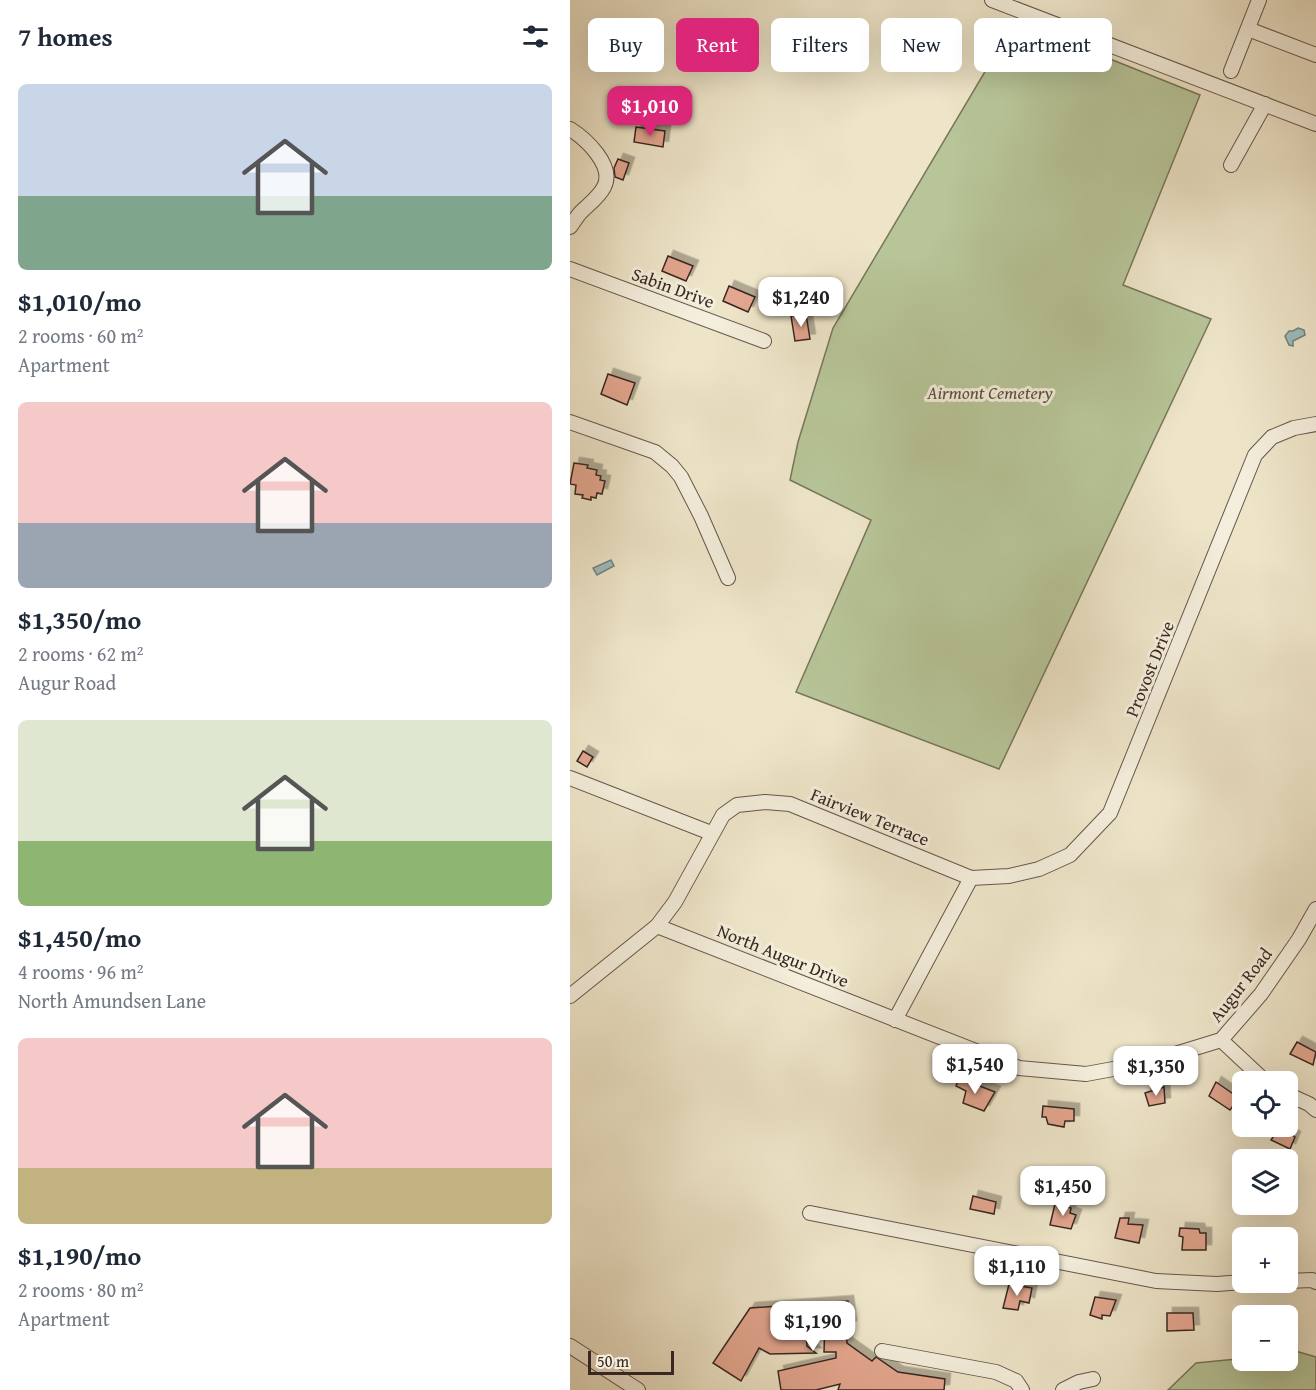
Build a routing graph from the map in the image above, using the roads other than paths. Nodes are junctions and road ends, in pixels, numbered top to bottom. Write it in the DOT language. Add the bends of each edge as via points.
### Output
graph roads {
  1 [pos="993,0"];
  2 [pos="1259,0"];
  3 [pos="1248,29"];
  4 [pos="1316,55"];
  5 [pos="1231,71"];
  6 [pos="1265,104"];
  7 [pos="1316,122"];
  8 [pos="570,129"];
  9 [pos="1231,165"];
  10 [pos="570,227"];
  11 [pos="570,269"];
  12 [pos="764,341"];
  13 [pos="570,422"];
  14 [pos="1316,424"];
  15 [pos="728,578"];
  16 [pos="570,778"];
  17 [pos="711,833"];
  18 [pos="971,878"];
  19 [pos="1316,909"];
  20 [pos="657,926"];
  21 [pos="570,996"];
  22 [pos="895,1020"];
  23 [pos="1221,1040"];
  24 [pos="1254,1071"];
  25 [pos="1298,1099"];
  26 [pos="1316,1110"];
  27 [pos="810,1214"];
  28 [pos="1315,1277"];
  29 [pos="1298,1279"];
  30 [pos="1232,1283"];
  31 [pos="570,1346"];
  32 [pos="882,1351"];
  33 [pos="1093,1379"];
  34 [pos="638,1390"];
  35 [pos="1022,1390"];
  36 [pos="1064,1390"];
  1 -- 6 [label="street"];
  2 -- 3 [label="street"];
  3 -- 4 [label="street"];
  3 -- 5 [label="street"];
  6 -- 7 [label="street"];
  6 -- 9 [label="street"];
  8 -- 10 [label="street" via="590,145 604,165 607,179 600,193"];
  11 -- 12 [label="street, Sabin Drive"];
  13 -- 15 [label="street" via="655,452 672,466 701,516"];
  14 -- 18 [label="street, Provost Drive" via="1272,437 1255,454 1110,813 1070,855 1009,876"];
  16 -- 17 [label="street"];
  17 -- 18 [label="street, Fairview Terrace" via="723,815 737,805 790,804"];
  17 -- 20 [label="street, Fairview Terrace" via="675,902"];
  18 -- 22 [label="street"];
  19 -- 23 [label="street, Augur Road" via="1260,994"];
  20 -- 21 [label="street, Fairview Terrace"];
  20 -- 22 [label="street, North Augur Drive"];
  22 -- 23 [label="street, Augur Road" via="1019,1068 1086,1074 1146,1063"];
  23 -- 24 [label="street"];
  25 -- 26 [label="street"];
  27 -- 30 [label="street" via="1156,1281"];
  28 -- 29 [label="street"];
  31 -- 34 [label="street"];
  32 -- 35 [label="street" via="996,1372 1016,1381"];
  33 -- 36 [label="street"];
}
